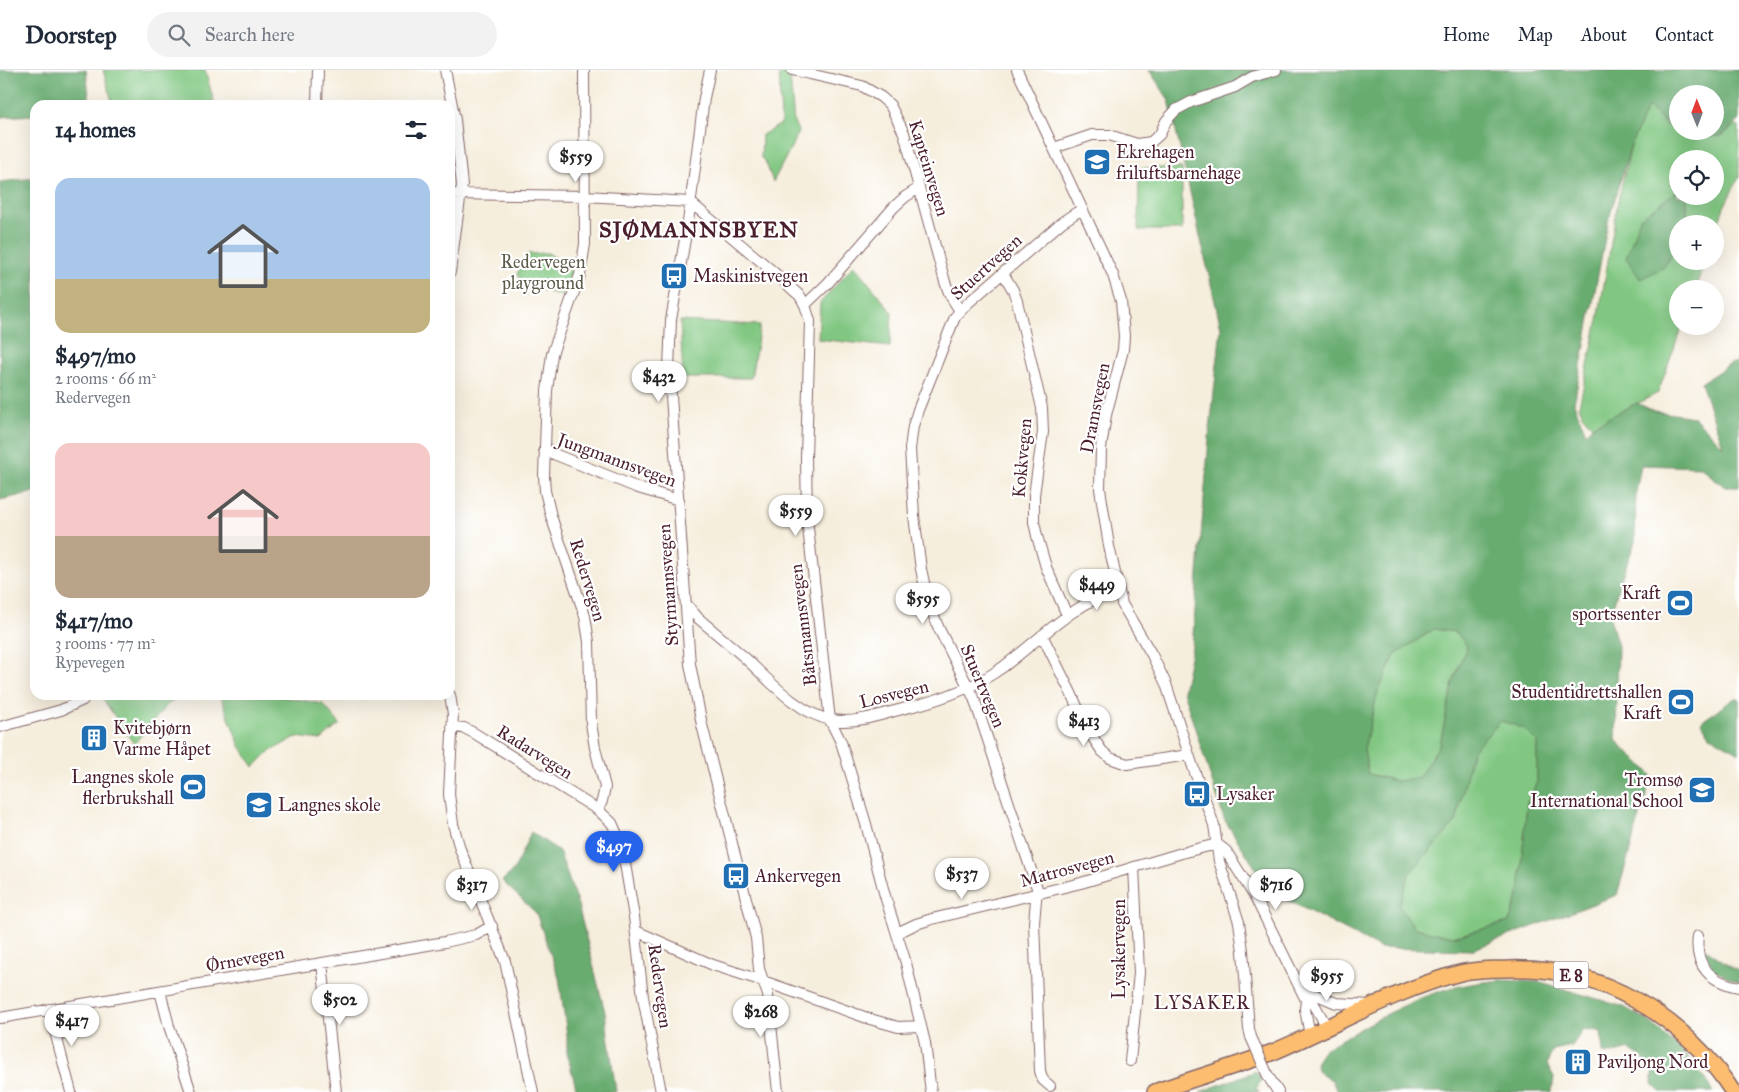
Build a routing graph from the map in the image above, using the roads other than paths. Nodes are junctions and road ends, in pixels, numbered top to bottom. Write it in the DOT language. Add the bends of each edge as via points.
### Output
graph roads {
  1 [pos="318,70"];
  2 [pos="445,70"];
  3 [pos="584,70"];
  4 [pos="710,70"];
  5 [pos="792,70"];
  6 [pos="1017,70"];
  7 [pos="1276,70"];
  8 [pos="317,100"];
  9 [pos="451,100"];
  10 [pos="455,120"];
  11 [pos="1054,148"];
  12 [pos="919,188"];
  13 [pos="455,194"];
  14 [pos="461,194"];
  15 [pos="585,196"];
  16 [pos="690,202"];
  17 [pos="1082,209"];
  18 [pos="455,237"];
  19 [pos="1003,273"];
  20 [pos="805,305"];
  21 [pos="960,311"];
  22 [pos="544,450"];
  23 [pos="679,500"];
  24 [pos="1118,589"];
  25 [pos="687,605"];
  26 [pos="1067,615"];
  27 [pos="1042,635"];
  28 [pos="969,687"];
  29 [pos="84,700"];
  30 [pos="450,700"];
  31 [pos="830,720"];
  32 [pos="0,727"];
  33 [pos="452,727"];
  34 [pos="1190,755"];
  35 [pos="598,810"];
  36 [pos="1217,844"];
  37 [pos="1134,867"];
  38 [pos="1036,895"];
  39 [pos="492,926"];
  40 [pos="636,931"];
  41 [pos="897,933"];
  42 [pos="1698,936"];
  43 [pos="322,963"];
  44 [pos="763,981"];
  45 [pos="1739,987"];
  46 [pos="1300,988"];
  47 [pos="160,991"];
  48 [pos="1306,1000"];
  49 [pos="1376,1005"];
  50 [pos="49,1009"];
  51 [pos="0,1018"];
  52 [pos="921,1026"];
  53 [pos="1326,1027"];
  54 [pos="1310,1035"];
  55 [pos="1130,1061"];
  56 [pos="1050,1086"];
  57 [pos="71,1092"];
  58 [pos="191,1092"];
  59 [pos="336,1092"];
  60 [pos="533,1092"];
  61 [pos="662,1092"];
  62 [pos="778,1092"];
  63 [pos="931,1092"];
  64 [pos="1155,1092"];
  65 [pos="1278,1092"];
  66 [pos="1733,1092"];
  1 -- 8 [label="street"];
  2 -- 9 [label="street"];
  3 -- 15 [label="street, Redervegen"];
  4 -- 16 [label="street, Styrmannsvegen"];
  5 -- 12 [label="street, Kapteinvegen" via="854,84 870,90 890,105 904,133"];
  6 -- 11 [label="street, Dramsvegen"];
  7 -- 11 [label="street" via="1176,110 1151,142 1142,144 1109,134 1092,134"];
  10 -- 14 [label="street"];
  11 -- 17 [label="street, Dramsvegen"];
  12 -- 20 [label="street" via="894,208"];
  12 -- 21 [label="street, Kapteinvegen" via="945,282"];
  13 -- 14 [label="street"];
  14 -- 15 [label="street"];
  14 -- 18 [label="street"];
  15 -- 16 [label="street"];
  15 -- 22 [label="street, Redervegen" via="584,261 552,354"];
  16 -- 20 [label="street" via="770,269 800,296"];
  16 -- 23 [label="street, Styrmannsvegen" via="669,350"];
  17 -- 19 [label="street, Stuertvegen"];
  17 -- 24 [label="street, Dramsvegen" via="1112,275 1123,314 1123,350 1102,434 1099,476"];
  19 -- 21 [label="street, Stuertvegen"];
  19 -- 26 [label="street, Kokkvegen" via="1017,301 1042,408 1043,432 1034,502 1036,536"];
  20 -- 31 [label="street, Båtsmannsvegen" via="810,321 807,519"];
  21 -- 28 [label="street, Stuertvegen" via="950,326 918,410 911,439 910,462 919,552 928,601"];
  22 -- 23 [label="street, Jungmannsvegen" via="638,488"];
  22 -- 35 [label="street, Redervegen" via="547,503 588,629 591,723 605,787"];
  23 -- 25 [label="street, Styrmannsvegen"];
  24 -- 26 [label="street, Losvegen"];
  24 -- 34 [label="street, Dramsvegen" via="1126,612 1166,684"];
  25 -- 31 [label="street, Losvegen" via="791,699 811,713"];
  25 -- 44 [label="street, Styrmannsvegen" via="695,694 754,928"];
  26 -- 27 [label="street, Losvegen"];
  27 -- 28 [label="street, Losvegen" via="1001,668"];
  27 -- 34 [label="street" via="1087,729 1110,758 1127,764"];
  28 -- 31 [label="street, Losvegen" via="936,700 870,717"];
  28 -- 38 [label="street, Stuertvegen" via="1033,872"];
  29 -- 32 [label="street"];
  30 -- 33 [label="street"];
  31 -- 41 [label="street, Båtsmannsvegen" via="841,742"];
  33 -- 35 [label="street, Radarvegen" via="474,733"];
  33 -- 39 [label="street" via="449,787 453,824 464,860"];
  34 -- 36 [label="street, Dramsvegen" via="1214,825"];
  35 -- 40 [label="street, Redervegen" via="612,823 622,846"];
  36 -- 37 [label="street, Matrosvegen"];
  36 -- 46 [label="street" via="1226,851 1255,897"];
  36 -- 65 [label="street, Dramsvegen, bridge" via="1223,878 1239,922 1249,1029"];
  37 -- 38 [label="street, Matrosvegen"];
  37 -- 55 [label="street, Lysakervegen" via="1139,973"];
  38 -- 41 [label="street, Matrosvegen" via="932,919"];
  38 -- 56 [label="street, Stuertvegen" via="1034,923 1040,1071"];
  39 -- 43 [label="street, Ørnevegen" via="465,938"];
  39 -- 60 [label="street" via="505,961"];
  40 -- 44 [label="street" via="713,965"];
  40 -- 61 [label="street, Redervegen" via="643,997"];
  41 -- 52 [label="street, Båtsmannsvegen"];
  42 -- 45 [label="street" via="1699,956 1709,974 1717,981"];
  43 -- 47 [label="street, Ørnevegen"];
  43 -- 59 [label="street"];
  44 -- 52 [label="street" via="898,1027"];
  44 -- 62 [label="street, Styrmannsvegen" via="768,996"];
  46 -- 48 [label="street"];
  46 -- 49 [label="street" via="1336,1003"];
  47 -- 50 [label="street, Ørnevegen"];
  47 -- 58 [label="street"];
  48 -- 53 [label="street" via="1314,1004"];
  48 -- 54 [label="street"];
  49 -- 53 [label="highway, E 8"];
  49 -- 66 [label="highway, E 8" via="1433,981 1490,969 1550,970 1581,977 1628,995 1672,1023 1694,1043"];
  50 -- 51 [label="street, Ørnevegen"];
  50 -- 57 [label="street"];
  52 -- 63 [label="street, Båtsmannsvegen"];
  53 -- 54 [label="highway, E 8"];
  54 -- 64 [label="highway, E 8" via="1272,1052"];
}
